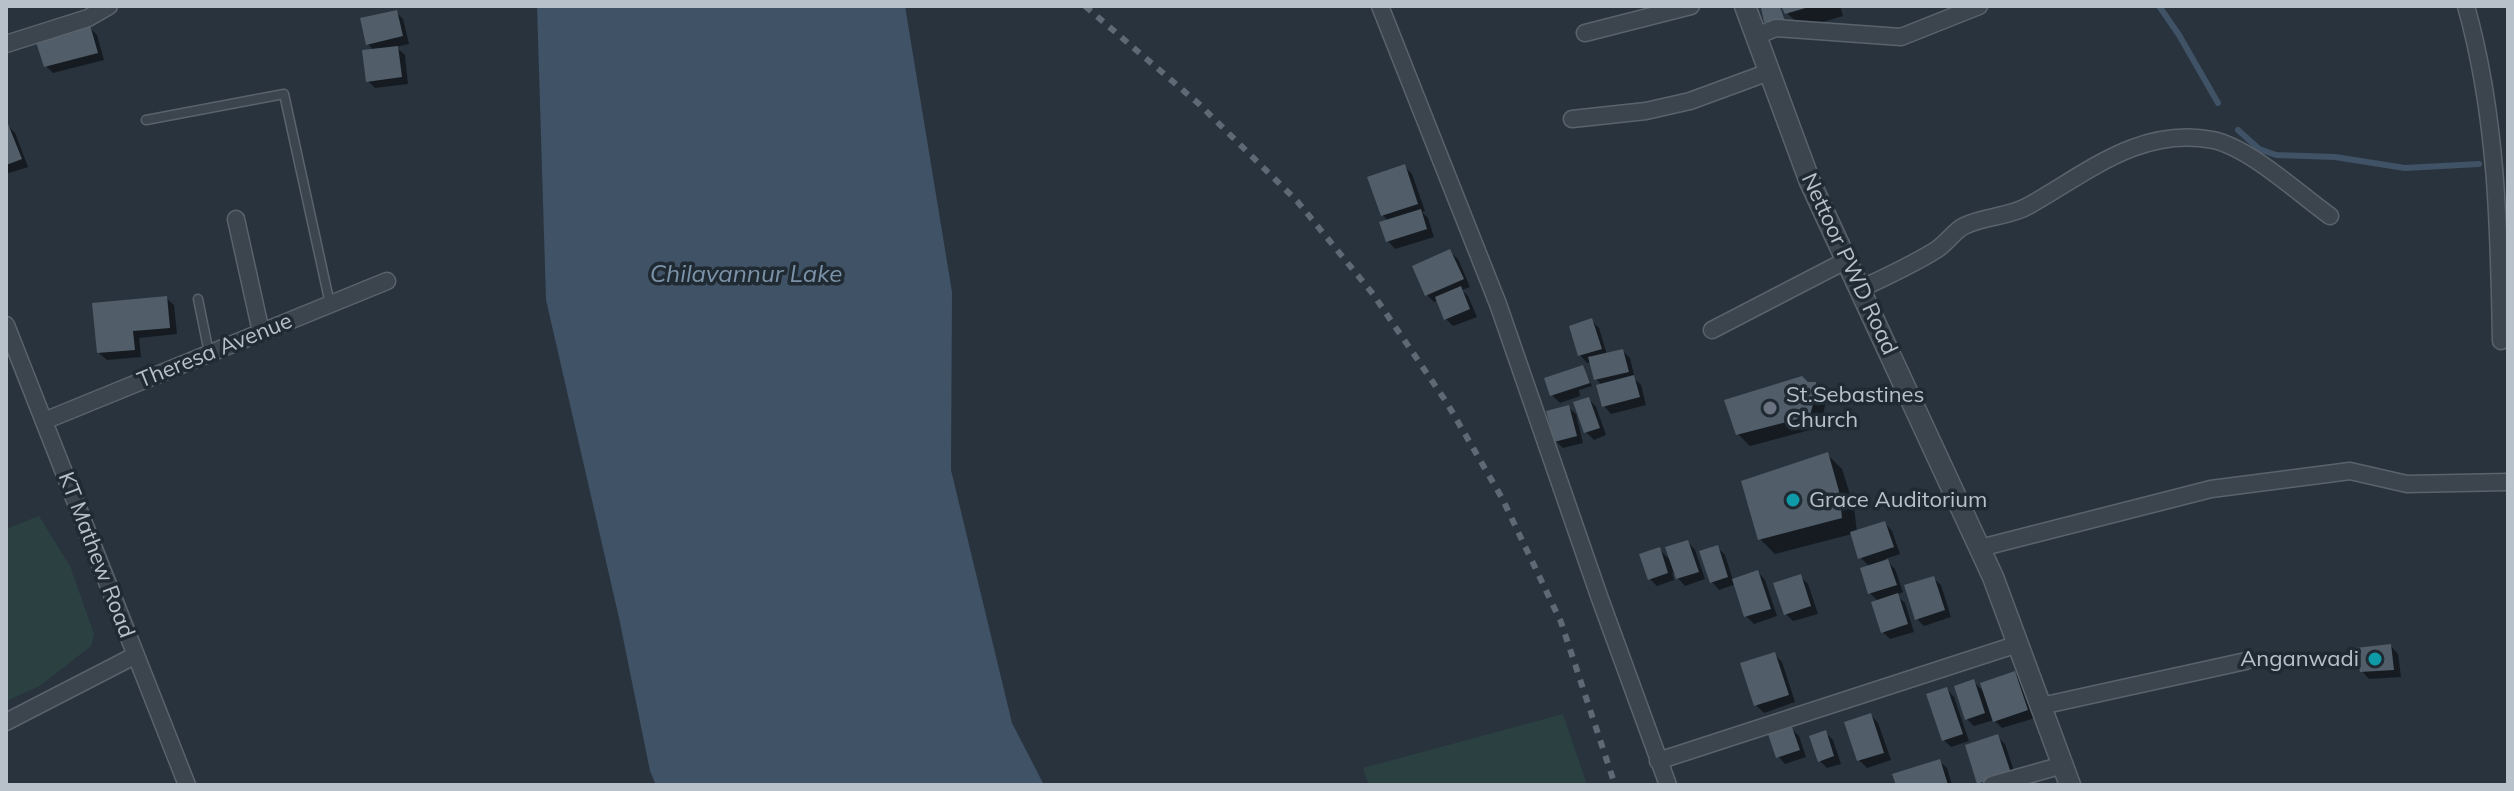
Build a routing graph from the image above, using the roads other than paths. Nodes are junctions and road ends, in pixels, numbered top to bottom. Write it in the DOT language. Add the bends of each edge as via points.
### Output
graph roads {
  1 [pos="109,6"];
  2 [pos="1380,6"];
  3 [pos="1691,6"];
  4 [pos="1745,6"];
  5 [pos="1979,6"];
  6 [pos="2466,6"];
  7 [pos="1585,33"];
  8 [pos="1756,36"];
  9 [pos="6,44"];
  10 [pos="1769,72"];
  11 [pos="1572,119"];
  12 [pos="146,120"];
  13 [pos="2330,216"];
  14 [pos="236,219"];
  15 [pos="1847,260"];
  16 [pos="387,281"];
  17 [pos="1860,289"];
  18 [pos="198,299"];
  19 [pos="330,304"];
  20 [pos="6,325"];
  21 [pos="1712,330"];
  22 [pos="261,332"];
  23 [pos="2501,341"];
  24 [pos="209,353"];
  25 [pos="44,421"];
  26 [pos="2508,482"];
  27 [pos="1980,548"];
  28 [pos="2018,644"];
  29 [pos="136,655"];
  30 [pos="2246,661"];
  31 [pos="2041,706"];
  32 [pos="6,722"];
  33 [pos="1658,761"];
  34 [pos="2063,765"];
  35 [pos="187,785"];
  36 [pos="1668,785"];
  37 [pos="1992,785"];
  38 [pos="2070,785"];
  1 -- 9 [label="street"];
  2 -- 33 [label="street" via="1498,304"];
  3 -- 7 [label="street"];
  4 -- 8 [label="street, Nettoor PWD Road"];
  5 -- 8 [label="street" via="1901,37 1776,28"];
  6 -- 23 [label="street" via="2491,135"];
  8 -- 10 [label="street, Nettoor PWD Road"];
  10 -- 11 [label="street" via="1690,101"];
  10 -- 15 [label="street, Nettoor PWD Road" via="1810,182"];
  12 -- 19 [label="lane" via="284,94"];
  13 -- 17 [label="street" via="2253,158 2215,141 2161,138 2115,155 2025,208 1963,226 1940,248"];
  14 -- 22 [label="street"];
  15 -- 17 [label="street, Nettoor PWD Road"];
  15 -- 21 [label="street"];
  16 -- 19 [label="street, Theresa Avenue"];
  17 -- 27 [label="street, Nettoor PWD Road"];
  18 -- 24 [label="lane"];
  19 -- 22 [label="street, Theresa Avenue"];
  20 -- 25 [label="street, KT Mathew Road"];
  22 -- 24 [label="street, Theresa Avenue"];
  24 -- 25 [label="street, Theresa Avenue"];
  25 -- 29 [label="street, KT Mathew Road"];
  26 -- 27 [label="street" via="2407,484 2350,471 2211,489"];
  27 -- 28 [label="street, Nettoor PWD Road"];
  28 -- 31 [label="street, Nettoor PWD Road"];
  28 -- 33 [label="street"];
  29 -- 32 [label="street"];
  29 -- 35 [label="street, KT Mathew Road"];
  30 -- 31 [label="street"];
  31 -- 34 [label="street, Nettoor PWD Road"];
  33 -- 36 [label="street"];
  34 -- 37 [label="street"];
  34 -- 38 [label="street, Nettoor PWD Road"];
}
